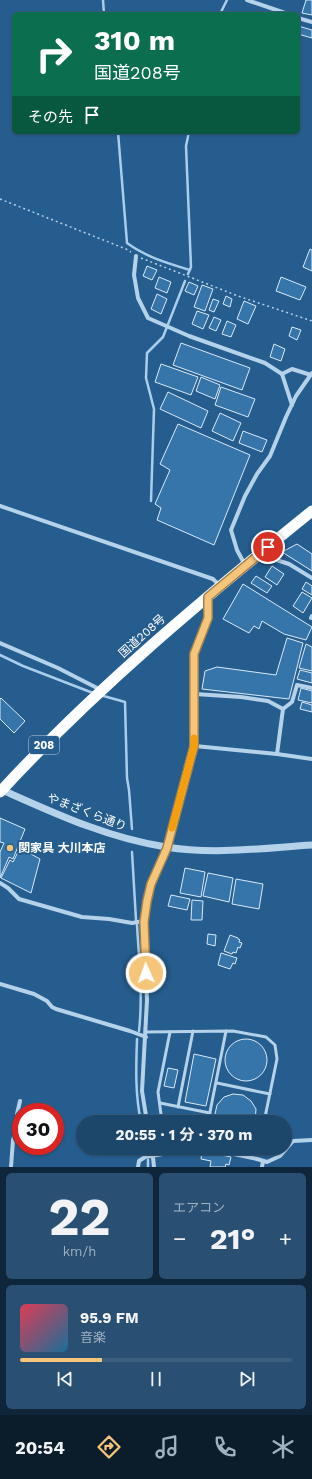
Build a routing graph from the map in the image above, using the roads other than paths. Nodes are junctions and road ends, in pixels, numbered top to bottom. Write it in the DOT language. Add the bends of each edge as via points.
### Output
graph roads {
  1 [pos="247,0"];
  2 [pos="282,12"];
  3 [pos="300,19"];
  4 [pos="312,22"];
  5 [pos="136,256"];
  6 [pos="282,374"];
  7 [pos="311,374"];
  8 [pos="292,405"];
  9 [pos="0,506"];
  10 [pos="312,511"];
  11 [pos="258,555"];
  12 [pos="246,565"];
  13 [pos="312,578"];
  14 [pos="220,586"];
  15 [pos="208,597"];
  16 [pos="0,643"];
  17 [pos="312,688"];
  18 [pos="101,691"];
  19 [pos="195,694"];
  20 [pos="283,709"];
  21 [pos="194,746"];
  22 [pos="277,754"];
  23 [pos="312,759"];
  24 [pos="1,790"];
  25 [pos="312,845"];
  26 [pos="167,848"];
  27 [pos="0,883"];
  28 [pos="144,922"];
  29 [pos="0,984"];
  30 [pos="194,1031"];
  31 [pos="226,1031"];
  32 [pos="146,1032"];
  33 [pos="170,1032"];
  34 [pos="146,1037"];
  35 [pos="217,1083"];
  36 [pos="270,1094"];
  37 [pos="20,1101"];
  38 [pos="160,1103"];
  39 [pos="178,1107"];
  40 [pos="210,1113"];
  41 [pos="146,1115"];
  42 [pos="161,1115"];
  43 [pos="266,1115"];
  44 [pos="312,1140"];
  45 [pos="153,1155"];
  46 [pos="236,1155"];
  47 [pos="263,1161"];
  48 [pos="11,1167"];
  49 [pos="138,1167"];
  50 [pos="154,1167"];
  51 [pos="262,1167"];
  1 -- 2 [label="street"];
  3 -- 4 [label="street"];
  5 -- 6 [label="street" via="134,274 138,298 148,318 189,336 265,363"];
  6 -- 7 [label="street" via="292,369"];
  6 -- 8 [label="street"];
  7 -- 8 [label="street"];
  8 -- 12 [label="street" via="270,456 245,496 231,530 237,550"];
  9 -- 14 [label="street" via="213,579"];
  10 -- 11 [label="highway, 国道208号 / 208"];
  11 -- 12 [label="highway, 国道208号 / 208"];
  11 -- 13 [label="street" via="289,564"];
  12 -- 14 [label="highway, 国道208号 / 208"];
  14 -- 15 [label="highway, 国道208号 / 208"];
  15 -- 18 [label="highway, 国道208号 / 208"];
  15 -- 19 [label="street" via="208,618 194,654"];
  16 -- 18 [label="street" via="58,668"];
  17 -- 20 [label="street" via="297,685 292,702"];
  18 -- 24 [label="highway, 国道208号 / 208"];
  19 -- 20 [label="street" via="268,701"];
  19 -- 21 [label="street"];
  20 -- 22 [label="street"];
  21 -- 22 [label="street"];
  21 -- 26 [label="street"];
  22 -- 23 [label="street"];
  24 -- 26 [label="street, やまざくら通り" via="99,831"];
  25 -- 26 [label="street, やまざくら通り" via="212,851"];
  26 -- 28 [label="street" via="151,884"];
  27 -- 28 [label="street" via="19,899 82,917"];
  28 -- 32 [label="street"];
  29 -- 34 [label="street" via="34,994 56,1009"];
  30 -- 31 [label="lane"];
  30 -- 33 [label="lane"];
  30 -- 39 [label="lane"];
  31 -- 35 [label="lane"];
  31 -- 36 [label="lane" via="266,1037 275,1045 277,1059"];
  32 -- 33 [label="lane"];
  32 -- 34 [label="street"];
  33 -- 38 [label="lane" via="158,1092"];
  34 -- 41 [label="street" via="142,1092"];
  35 -- 36 [label="lane"];
  35 -- 40 [label="lane"];
  36 -- 43 [label="lane"];
  37 -- 48 [label="street"];
  38 -- 39 [label="lane"];
  38 -- 42 [label="lane"];
  39 -- 40 [label="lane"];
  44 -- 47 [label="street" via="293,1141 280,1156"];
  45 -- 49 [label="street" via="139,1161"];
  45 -- 50 [label="street"];
  46 -- 47 [label="street"];
  47 -- 51 [label="street"];
}
